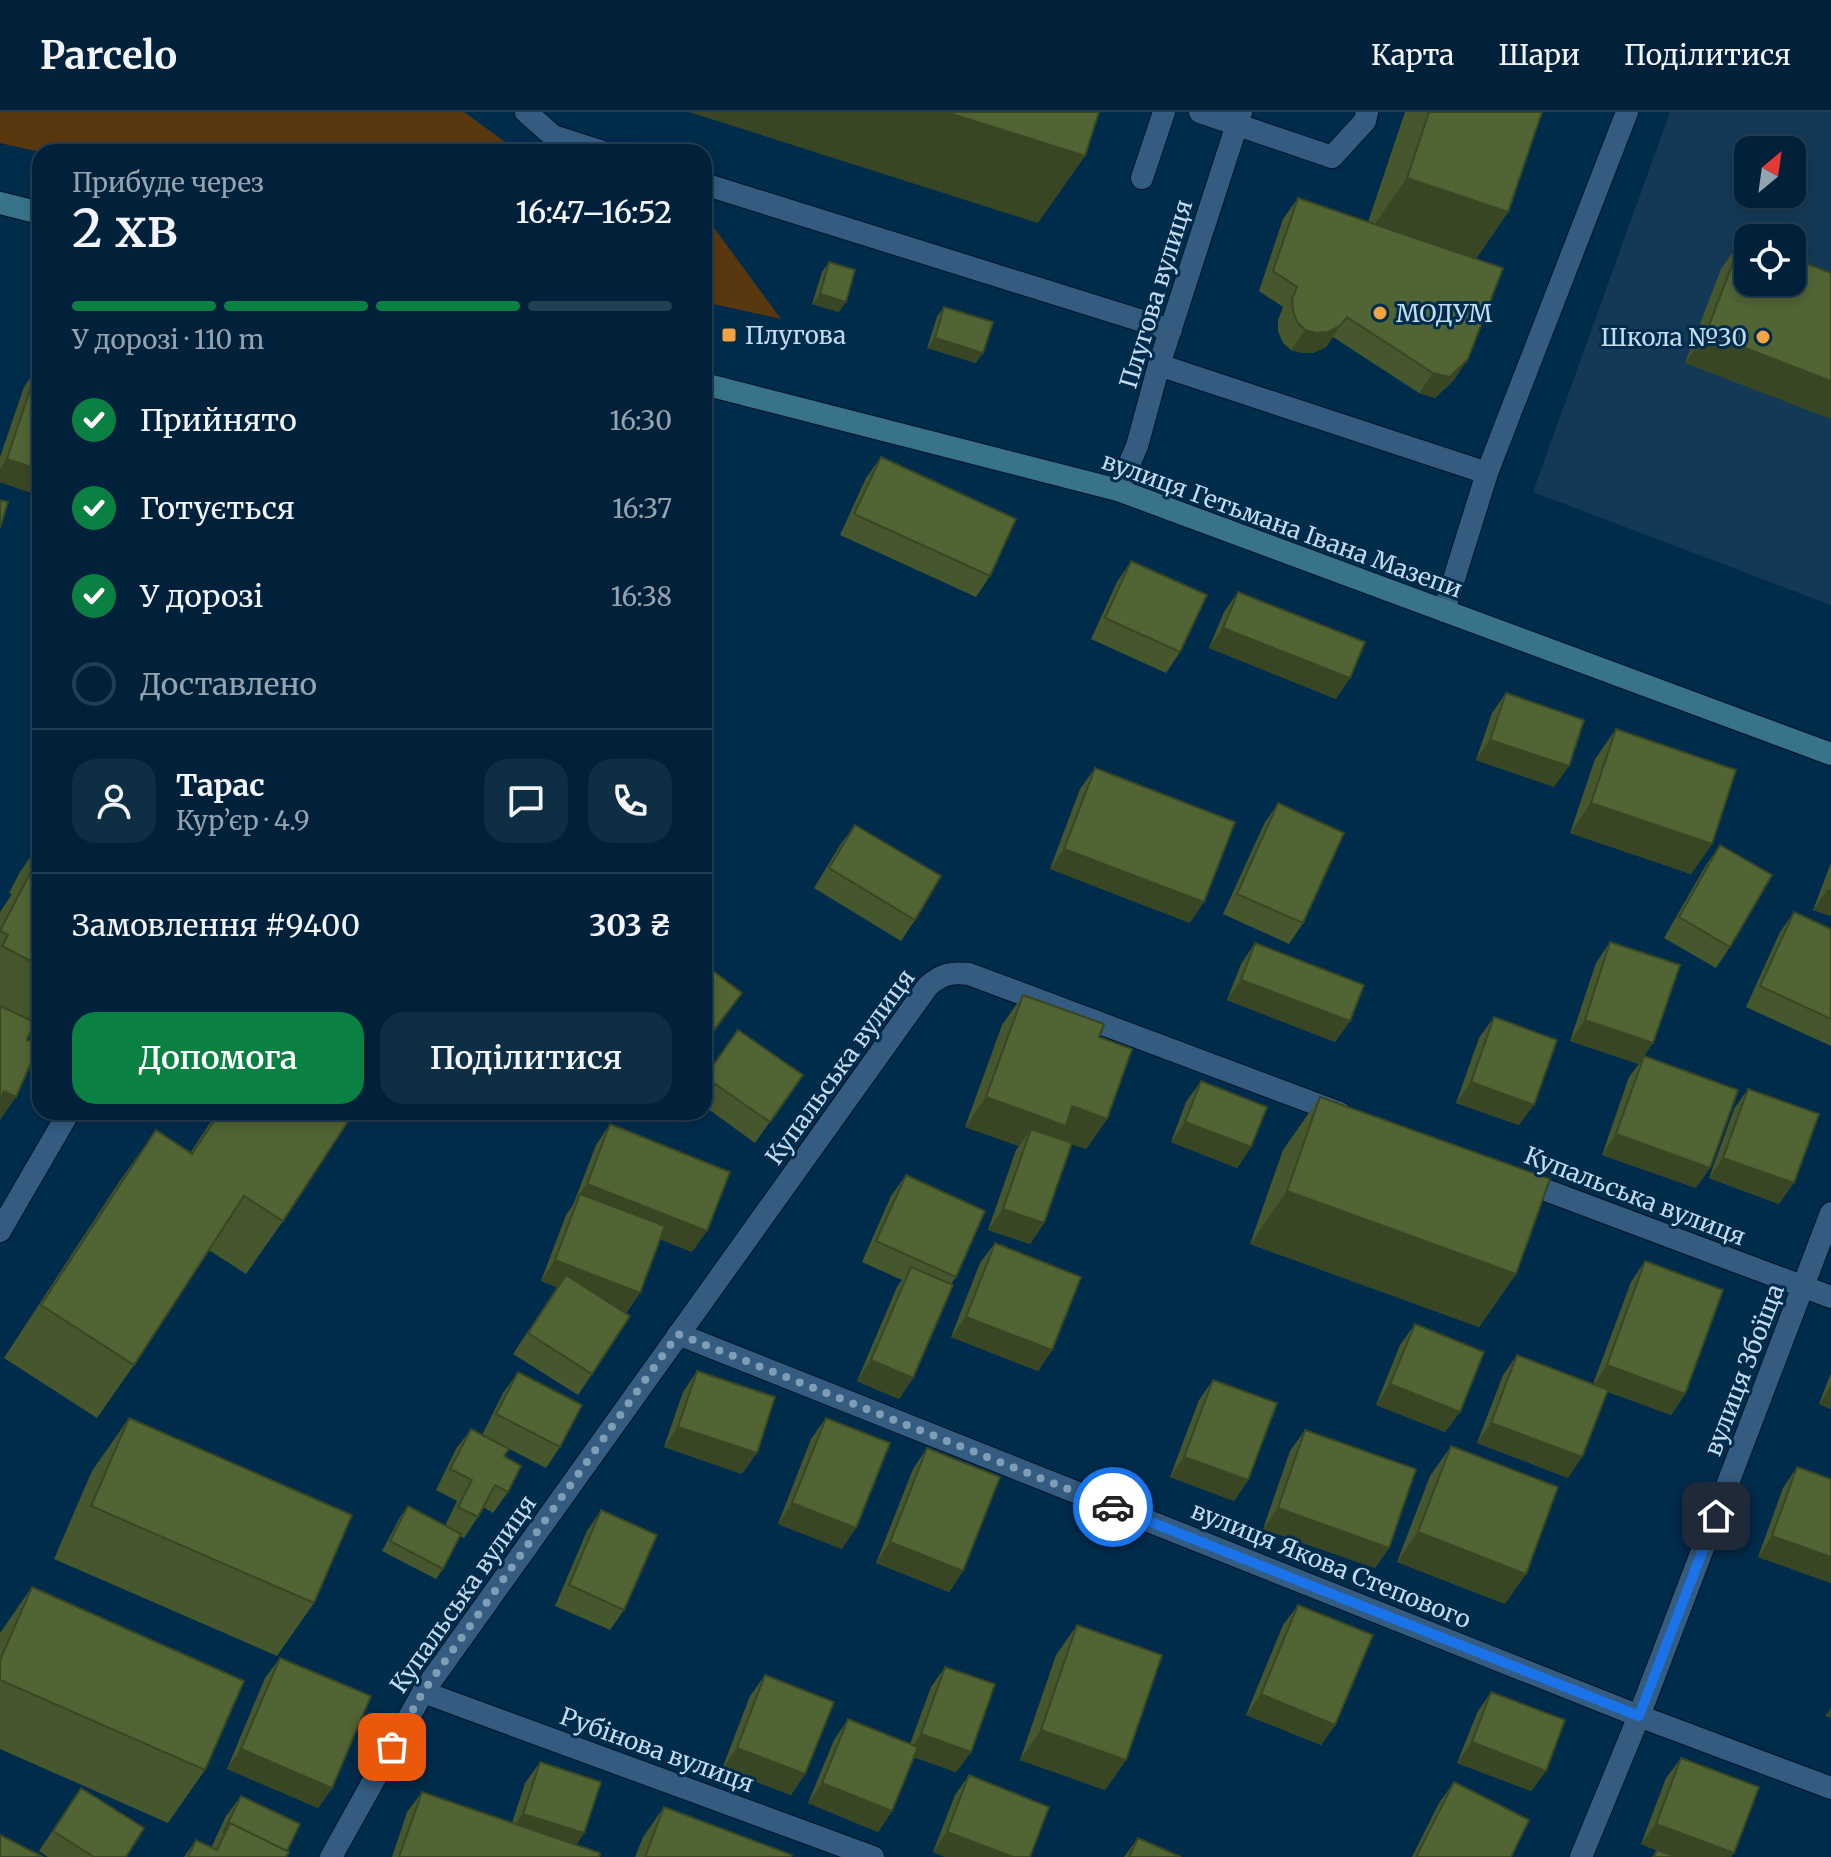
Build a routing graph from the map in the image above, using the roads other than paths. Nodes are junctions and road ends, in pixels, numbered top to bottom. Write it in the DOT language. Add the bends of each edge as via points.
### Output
graph roads {
  1 [pos="526,112"];
  2 [pos="1164,112"];
  3 [pos="1200,112"];
  4 [pos="1367,112"];
  5 [pos="1627,112"];
  6 [pos="1239,118"];
  7 [pos="578,144"];
  8 [pos="1142,178"];
  9 [pos="712,187"];
  10 [pos="0,203"];
  11 [pos="32,211"];
  12 [pos="1171,330"];
  13 [pos="1159,365"];
  14 [pos="712,386"];
  15 [pos="1487,473"];
  16 [pos="1118,490"];
  17 [pos="1444,611"];
  18 [pos="1831,754"];
  19 [pos="1356,1119"];
  20 [pos="64,1120"];
  21 [pos="1505,1175"];
  22 [pos="1831,1213"];
  23 [pos="0,1231"];
  24 [pos="1803,1287"];
  25 [pos="1831,1297"];
  26 [pos="678,1334"];
  27 [pos="423,1692"];
  28 [pos="1639,1716"];
  29 [pos="1831,1788"];
  30 [pos="331,1857"];
  31 [pos="873,1857"];
  32 [pos="1581,1857"];
  1 -- 7 [label="street" via="553,136"];
  2 -- 8 [label="street"];
  3 -- 6 [label="street"];
  4 -- 6 [label="street" via="1332,157"];
  5 -- 15 [label="street"];
  6 -- 12 [label="street, Плугова вулиця"];
  9 -- 12 [label="street"];
  10 -- 11 [label="main road"];
  12 -- 13 [label="street, Плугова вулиця"];
  13 -- 15 [label="street"];
  13 -- 16 [label="street, Плугова вулиця" via="1137,446"];
  14 -- 16 [label="main road, вулиця Гетьмана Івана Мазепи"];
  15 -- 17 [label="street"];
  16 -- 17 [label="main road, вулиця Гетьмана Івана Мазепи"];
  17 -- 18 [label="main road, вулиця Гетьмана Івана Мазепи"];
  19 -- 26 [label="street, Купальська вулиця" via="969,974 939,976"];
  20 -- 23 [label="street"];
  21 -- 24 [label="street, Купальська вулиця"];
  22 -- 24 [label="street, вулиця Збоїща"];
  24 -- 25 [label="street, Купальська вулиця"];
  24 -- 28 [label="street, вулиця Збоїща"];
  26 -- 27 [label="street, Купальська вулиця"];
  26 -- 28 [label="street, вулиця Якова Степового"];
  27 -- 30 [label="street, Купальська вулиця"];
  27 -- 31 [label="street, Рубінова вулиця"];
  28 -- 29 [label="street, вулиця Якова Степового"];
  28 -- 32 [label="street, вулиця Збоїща"];
}
